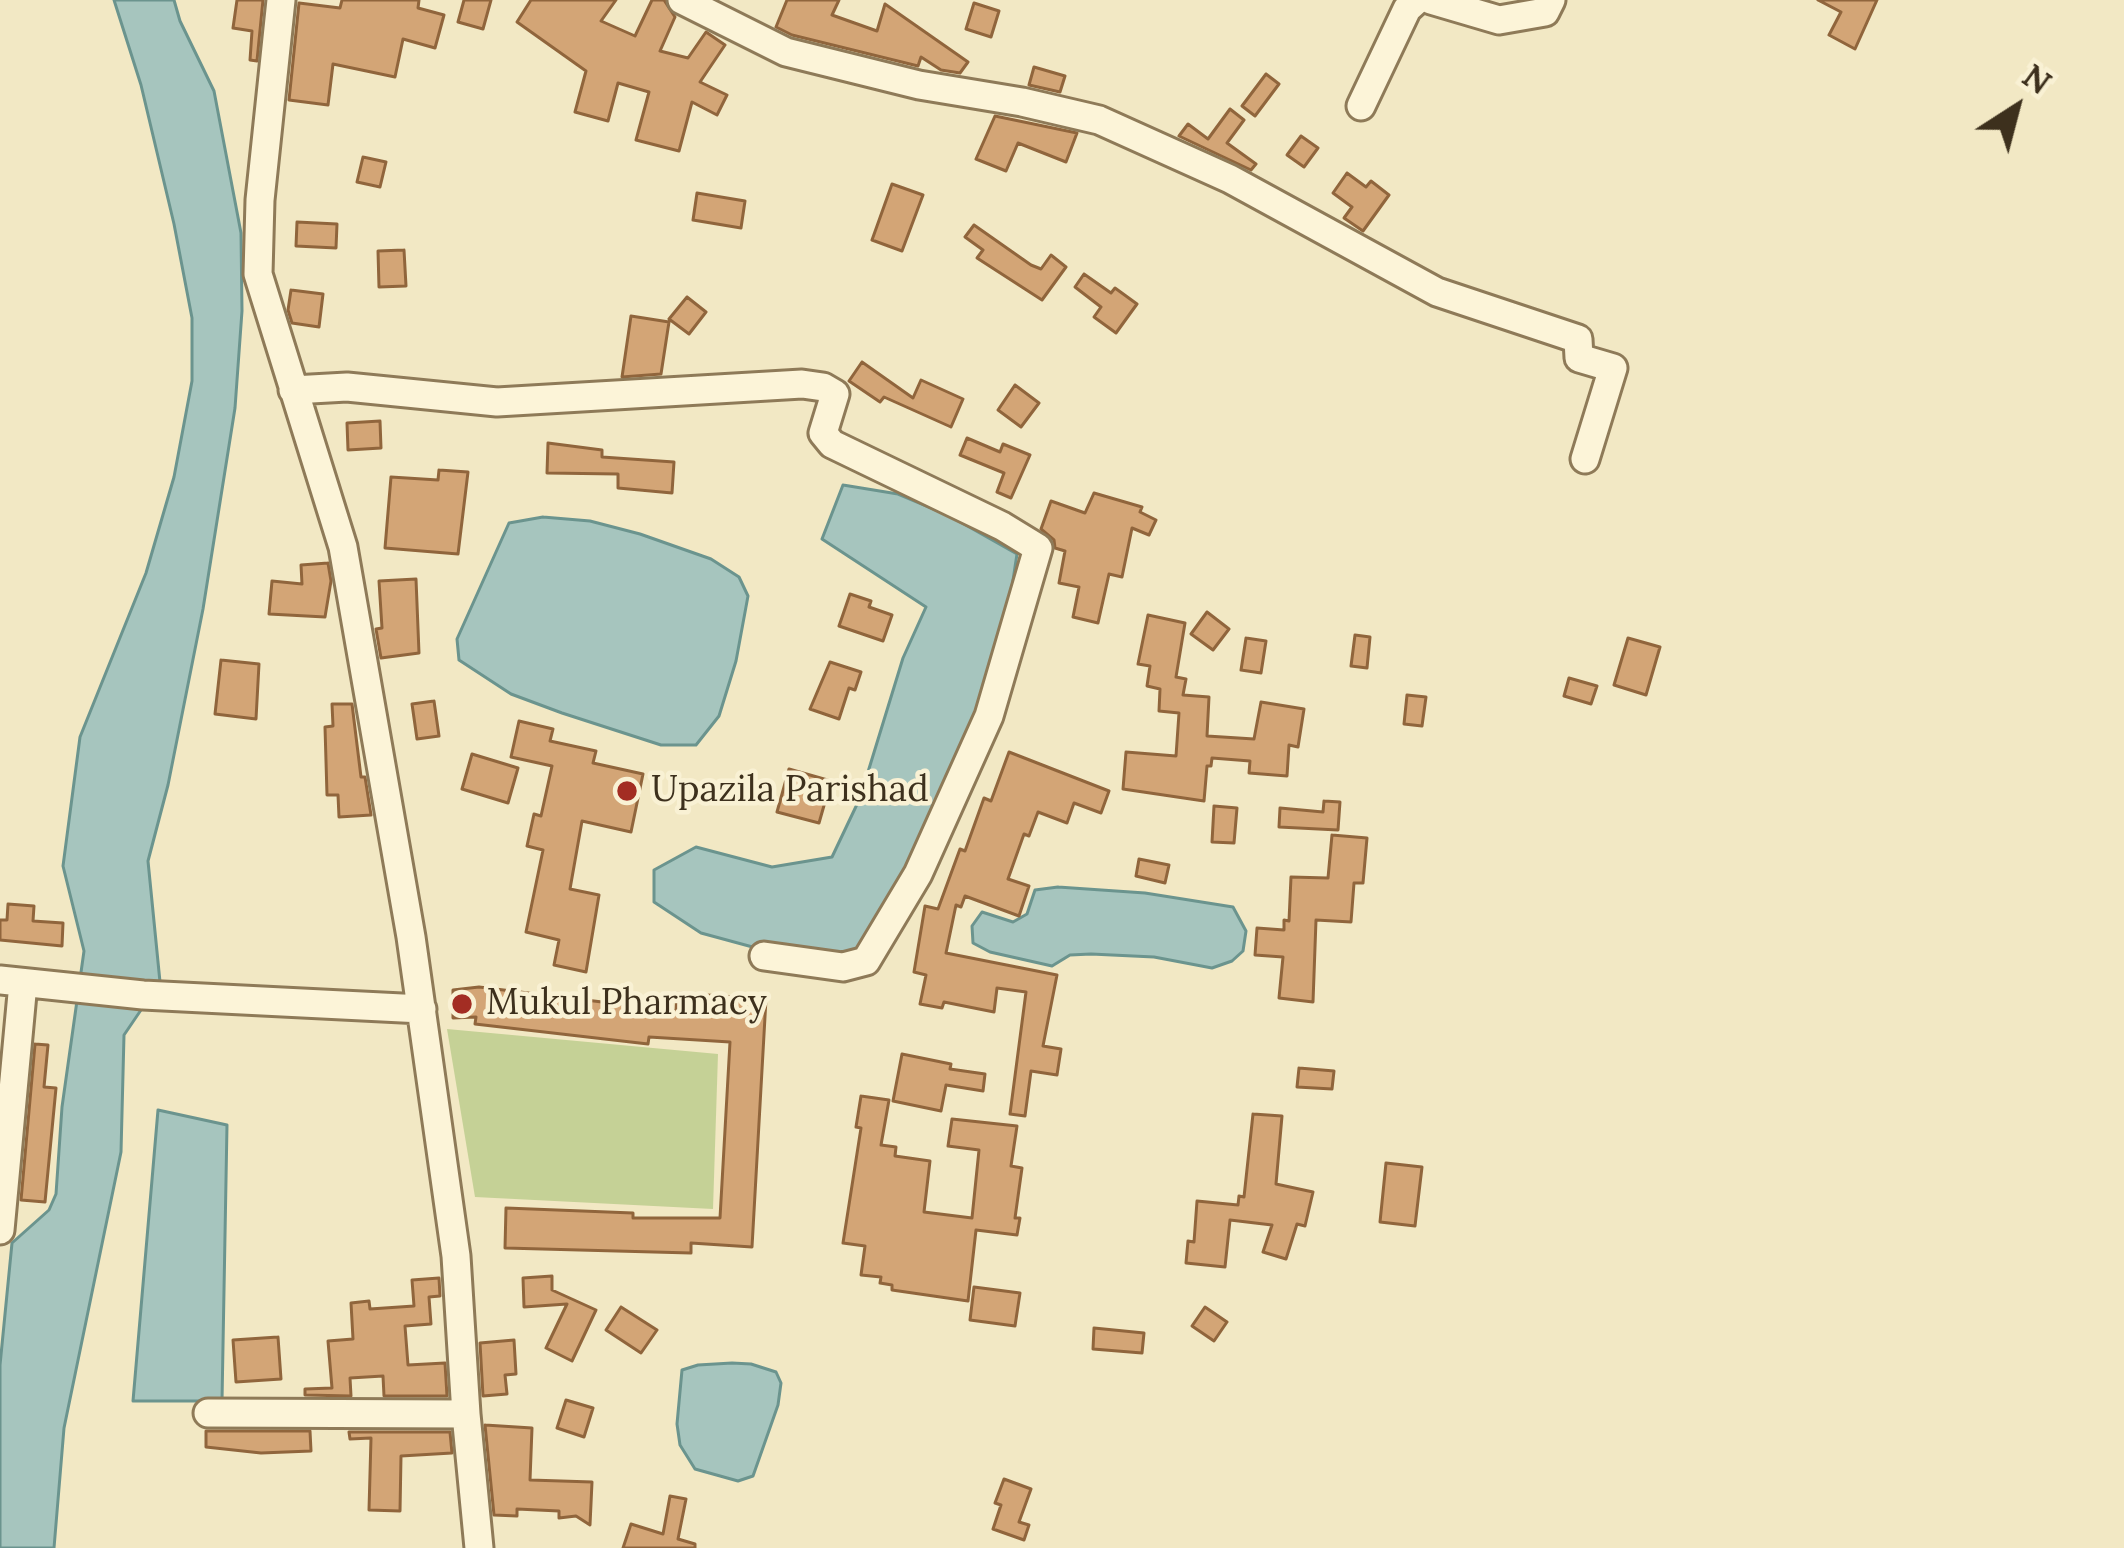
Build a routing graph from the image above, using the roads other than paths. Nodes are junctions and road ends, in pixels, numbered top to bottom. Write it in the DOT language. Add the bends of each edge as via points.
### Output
graph roads {
  1 [pos="281,0"];
  2 [pos="682,0"];
  3 [pos="1417,0"];
  4 [pos="1431,0"];
  5 [pos="1551,0"];
  6 [pos="1361,106"];
  7 [pos="293,390"];
  8 [pos="1585,459"];
  9 [pos="764,956"];
  10 [pos="11,982"];
  11 [pos="422,1009"];
  12 [pos="0,1229"];
  13 [pos="208,1413"];
  14 [pos="466,1414"];
  15 [pos="479,1548"];
  1 -- 7 [label="street" via="258,274"];
  2 -- 8 [label="street" via="786,52 1099,120 1230,179 1437,292 1578,339 1579,358 1613,368"];
  3 -- 6 [label="street"];
  4 -- 5 [label="street" via="1499,20 1545,12"];
  7 -- 9 [label="street" via="347,387 497,402 823,387 835,394 823,433 832,444 1038,548 989,716 918,874 866,961 843,967"];
  7 -- 11 [label="street" via="344,547"];
  10 -- 11 [label="street"];
  10 -- 12 [label="street"];
  11 -- 14 [label="street" via="457,1256"];
  13 -- 14 [label="street"];
  14 -- 15 [label="street"];
}
